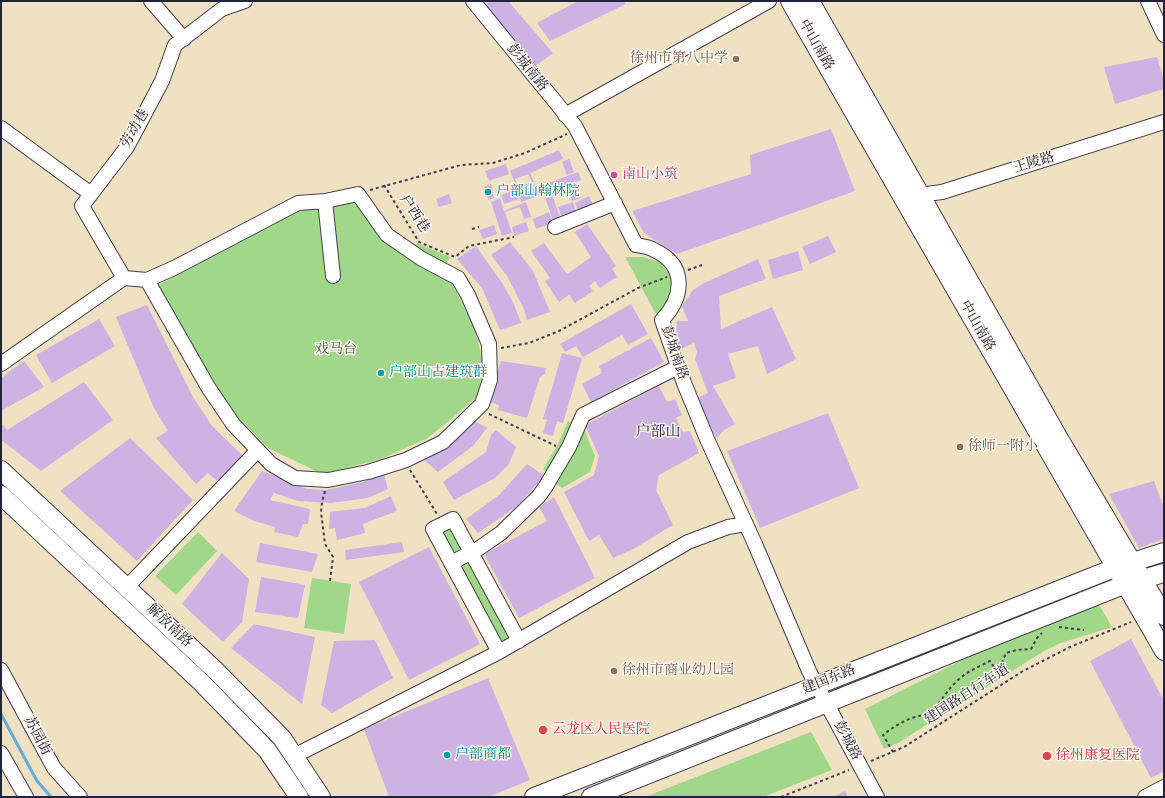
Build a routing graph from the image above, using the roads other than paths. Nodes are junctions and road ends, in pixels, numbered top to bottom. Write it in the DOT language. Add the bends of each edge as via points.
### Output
graph roads {
  1 [pos="151,1"];
  2 [pos="245,1"];
  3 [pos="473,1"];
  4 [pos="769,1"];
  5 [pos="790,1"];
  6 [pos="810,1"];
  7 [pos="1148,1"];
  8 [pos="1164,36"];
  9 [pos="184,39"];
  10 [pos="565,114"];
  11 [pos="1164,122"];
  12 [pos="1,128"];
  13 [pos="91,194"];
  14 [pos="911,196"];
  15 [pos="325,201"];
  16 [pos="615,203"];
  17 [pos="555,227"];
  18 [pos="333,276"];
  19 [pos="124,278"];
  20 [pos="147,280"];
  21 [pos="1,364"];
  22 [pos="678,367"];
  23 [pos="258,450"];
  24 [pos="1,470"];
  25 [pos="1,495"];
  26 [pos="746,524"];
  27 [pos="471,552"];
  28 [pos="1164,552"];
  29 [pos="451,564"];
  30 [pos="1124,565"];
  31 [pos="1164,573"];
  32 [pos="1134,582"];
  33 [pos="127,587"];
  34 [pos="1164,616"];
  35 [pos="519,641"];
  36 [pos="1164,651"];
  37 [pos="498,652"];
  38 [pos="1,670"];
  39 [pos="817,685"];
  40 [pos="827,703"];
  41 [pos="1,753"];
  42 [pos="294,756"];
  43 [pos="1164,787"];
  44 [pos="26,797"];
  45 [pos="80,797"];
  46 [pos="299,797"];
  47 [pos="321,797"];
  48 [pos="534,797"];
  49 [pos="591,797"];
  50 [pos="877,797"];
  51 [pos="1145,797"];
  1 -- 9 [label="street"];
  2 -- 9 [label="street, 劳动巷" via="222,9"];
  3 -- 10 [label="street, 彭城南路"];
  4 -- 10 [label="street"];
  5 -- 14 [label="main road, 中山南路"];
  6 -- 14 [label="main road, 中山南路"];
  7 -- 8 [label="street"];
  9 -- 13 [label="street, 劳动巷" via="175,45 162,81 127,147"];
  10 -- 16 [label="street, 彭城南路" via="576,127"];
  11 -- 14 [label="street, 王陵路" via="942,192"];
  12 -- 13 [label="street"];
  13 -- 19 [label="street, 劳动巷" via="82,206"];
  14 -- 30 [label="main road, 中山南路"];
  15 -- 18 [label="street"];
  15 -- 20 [label="street" via="298,203"];
  15 -- 23 [label="street" via="358,194 387,235 422,259 458,278 489,344 490,380 482,404 443,442 406,460 368,472 328,480 295,478 270,464"];
  16 -- 17 [label="street"];
  16 -- 22 [label="street, 彭城南路" via="636,245 655,250 670,261 677,273 679,282 676,300 662,320"];
  19 -- 20 [label="street"];
  19 -- 21 [label="street"];
  20 -- 23 [label="street" via="208,387 233,424"];
  22 -- 26 [label="street, 彭城南路" via="707,439"];
  22 -- 27 [label="street" via="583,415 569,446 539,496 501,532"];
  23 -- 33 [label="street"];
  24 -- 33 [label="main road, 解放南路"];
  25 -- 46 [label="main road, 解放南路" via="201,682 267,750"];
  26 -- 35 [label="street" via="728,527 688,542"];
  26 -- 39 [label="street, 彭城南路"];
  27 -- 29 [label="street"];
  27 -- 29 [label="street" via="453,519 433,530"];
  27 -- 35 [label="street"];
  28 -- 30 [label="main road, 建国东路"];
  29 -- 37 [label="street"];
  30 -- 32 [label="main road, 中山南路"];
  30 -- 39 [label="main road, 建国东路"];
  31 -- 32 [label="main road, 建国东路"];
  32 -- 34 [label="main road, 中山南路"];
  32 -- 36 [label="main road, 中山南路" via="1144,616"];
  32 -- 40 [label="main road, 建国东路"];
  33 -- 42 [label="main road, 解放南路" via="214,669 282,738"];
  35 -- 37 [label="street"];
  37 -- 42 [label="street"];
  38 -- 45 [label="street, 苏园街" via="54,768"];
  39 -- 40 [label="street, 彭城路"];
  39 -- 48 [label="main road, 建国东路"];
  40 -- 49 [label="main road, 建国东路"];
  40 -- 50 [label="street, 彭城路"];
  41 -- 44 [label="street"];
  42 -- 47 [label="main road, 解放南路"];
  43 -- 51 [label="street"];
}
